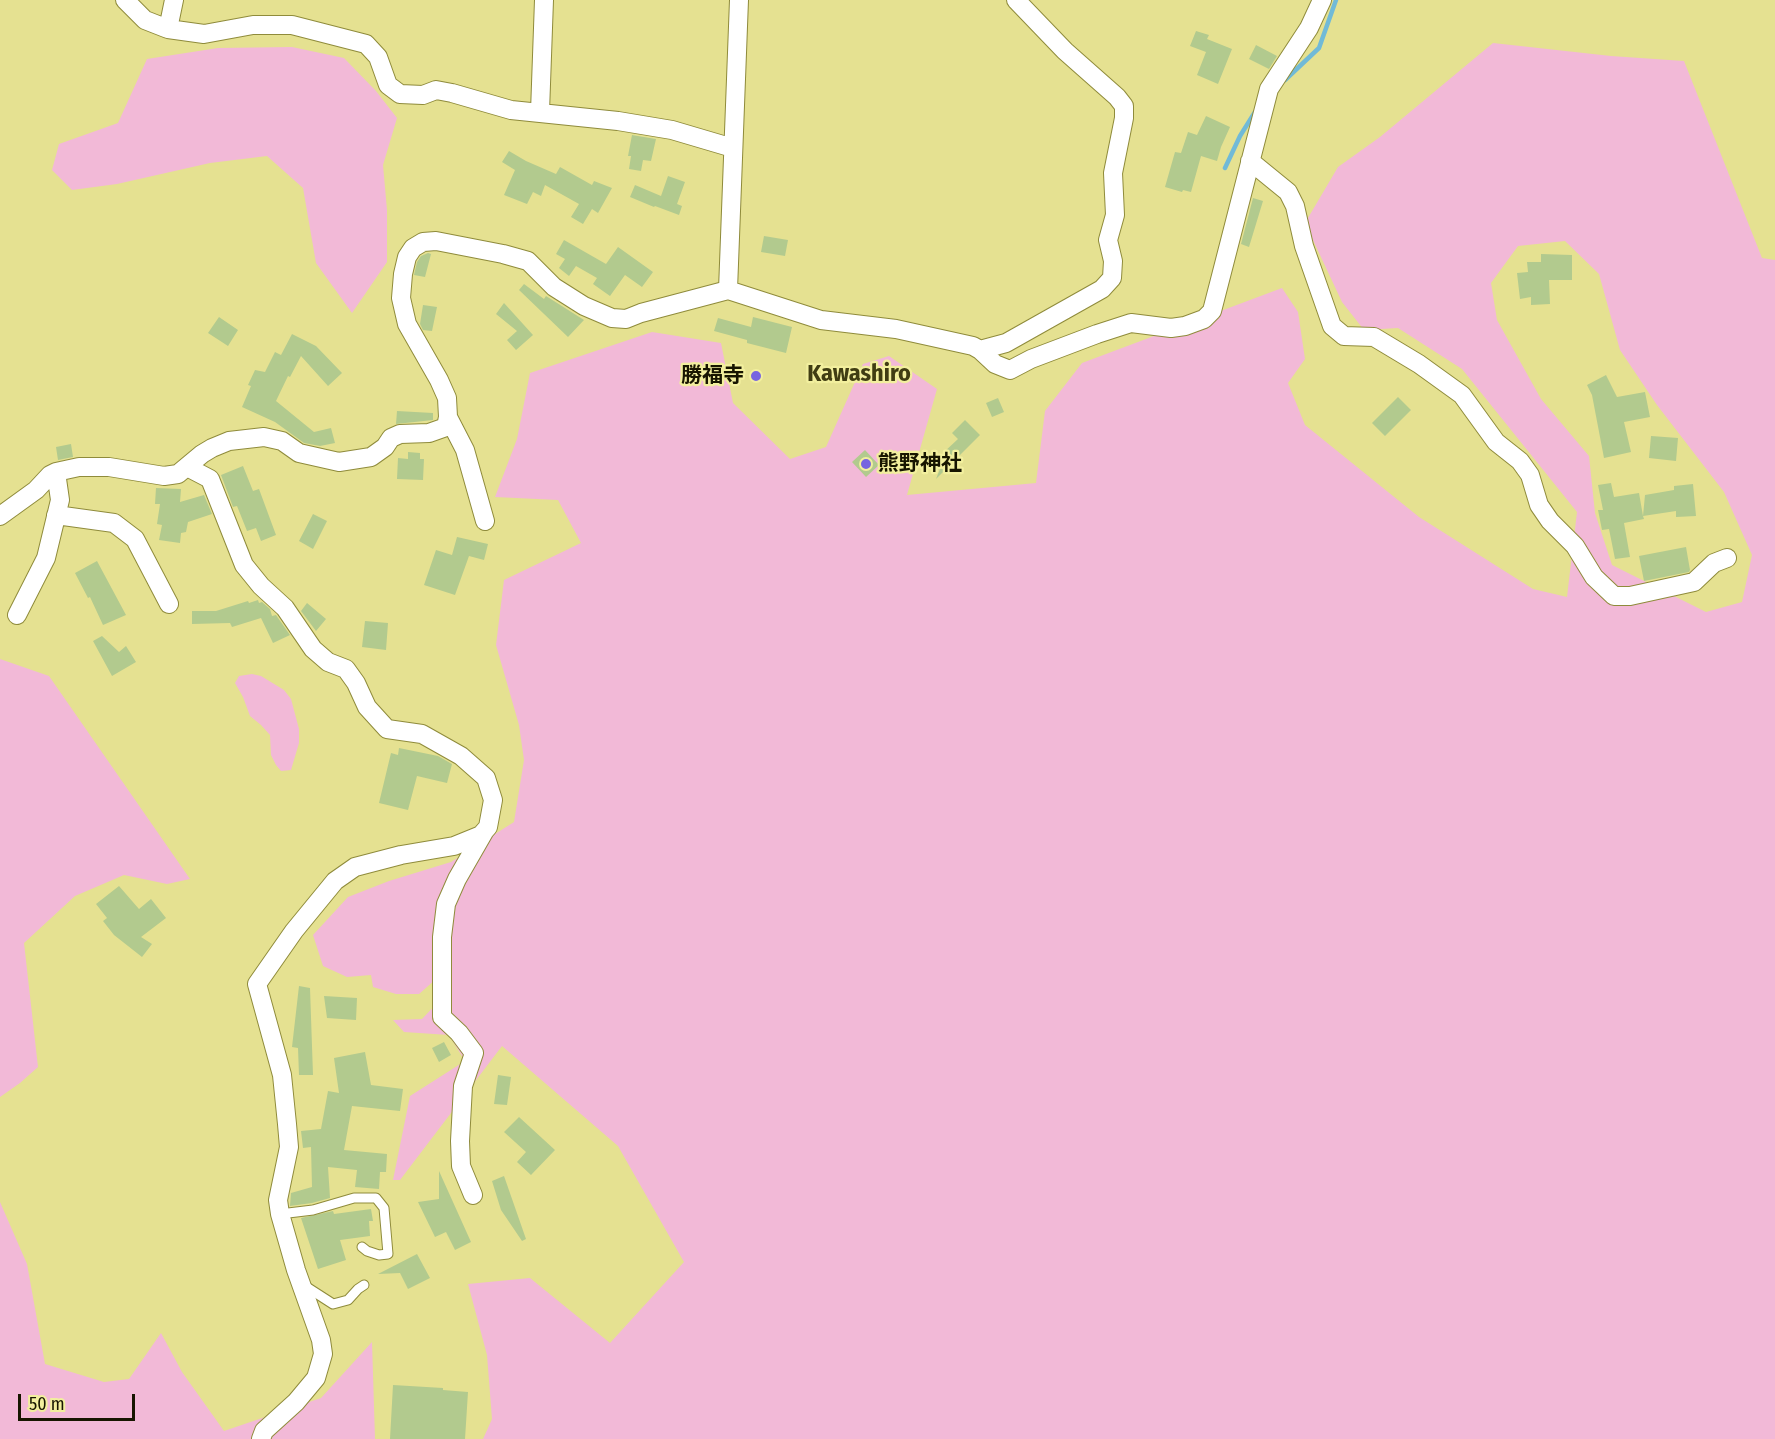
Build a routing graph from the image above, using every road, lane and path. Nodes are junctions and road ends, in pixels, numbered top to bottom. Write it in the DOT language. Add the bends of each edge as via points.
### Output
graph roads {
  1 [pos="125,0"];
  2 [pos="174,0"];
  3 [pos="544,0"];
  4 [pos="739,0"];
  5 [pos="1016,0"];
  6 [pos="1322,0"];
  7 [pos="168,29"];
  8 [pos="540,112"];
  9 [pos="733,148"];
  10 [pos="1250,161"];
  11 [pos="728,290"];
  12 [pos="980,350"];
  13 [pos="448,417"];
  14 [pos="187,467"];
  15 [pos="56,471"];
  16 [pos="56,515"];
  17 [pos="0,516"];
  18 [pos="485,521"];
  19 [pos="1727,558"];
  20 [pos="169,604"];
  21 [pos="17,615"];
  22 [pos="485,830"];
  23 [pos="473,1195"];
  24 [pos="280,1214"];
  25 [pos="362,1246"];
  26 [pos="300,1283"];
  27 [pos="364,1285"];
  28 [pos="261,1439"];
  1 -- 7 [label="street" via="145,20"];
  2 -- 7 [label="street"];
  3 -- 8 [label="street"];
  4 -- 9 [label="street"];
  5 -- 12 [label="street" via="1124,106 1113,173 1115,215 1108,240 1112,278 1102,289 1006,343"];
  6 -- 10 [label="street" via="1309,28 1269,89"];
  7 -- 8 [label="street" via="204,34 292,25 366,44 378,57 388,85 400,94 423,95 436,90 511,110"];
  8 -- 9 [label="street" via="672,130"];
  9 -- 11 [label="street"];
  10 -- 12 [label="street" via="1212,311 1204,319 1171,328 1131,323 1010,370 995,364"];
  10 -- 19 [label="street" via="1288,192 1295,206 1304,246 1332,326 1344,336 1374,338 1462,395 1496,442 1520,461 1550,521 1614,596 1695,582 1714,563"];
  11 -- 12 [label="street" via="821,320 896,329"];
  11 -- 13 [label="street" via="626,319 612,318 554,287 528,261 436,241 423,242 407,257 401,298 407,324 447,398"];
  13 -- 14 [label="street" via="446,427 429,433 400,434 371,457 339,462 299,453 282,441 264,437 229,441 202,454"];
  13 -- 18 [label="street" via="465,450"];
  14 -- 15 [label="street" via="178,474 164,476 108,467"];
  14 -- 22 [label="street" via="210,479 244,565 285,608 313,649 328,662 346,669 367,707 387,729 422,734 461,756 486,778 493,800"];
  15 -- 16 [label="street" via="60,500"];
  15 -- 17 [label="street"];
  16 -- 20 [label="street" via="114,523 135,539"];
  16 -- 21 [label="street" via="46,558"];
  22 -- 23 [label="street" via="446,904 442,937 442,1017 474,1053 463,1086 460,1141 461,1166"];
  22 -- 24 [label="street" via="481,836 454,846 355,867 335,881 257,984 282,1075 287,1124 289,1147 278,1200"];
  24 -- 25 [label="lane" via="313,1210 354,1198 376,1198 384,1208 388,1254 373,1253"];
  24 -- 26 [label="street"];
  26 -- 27 [label="lane" via="333,1304 348,1299"];
  26 -- 28 [label="street" via="324,1354 316,1378 264,1431"];
}
